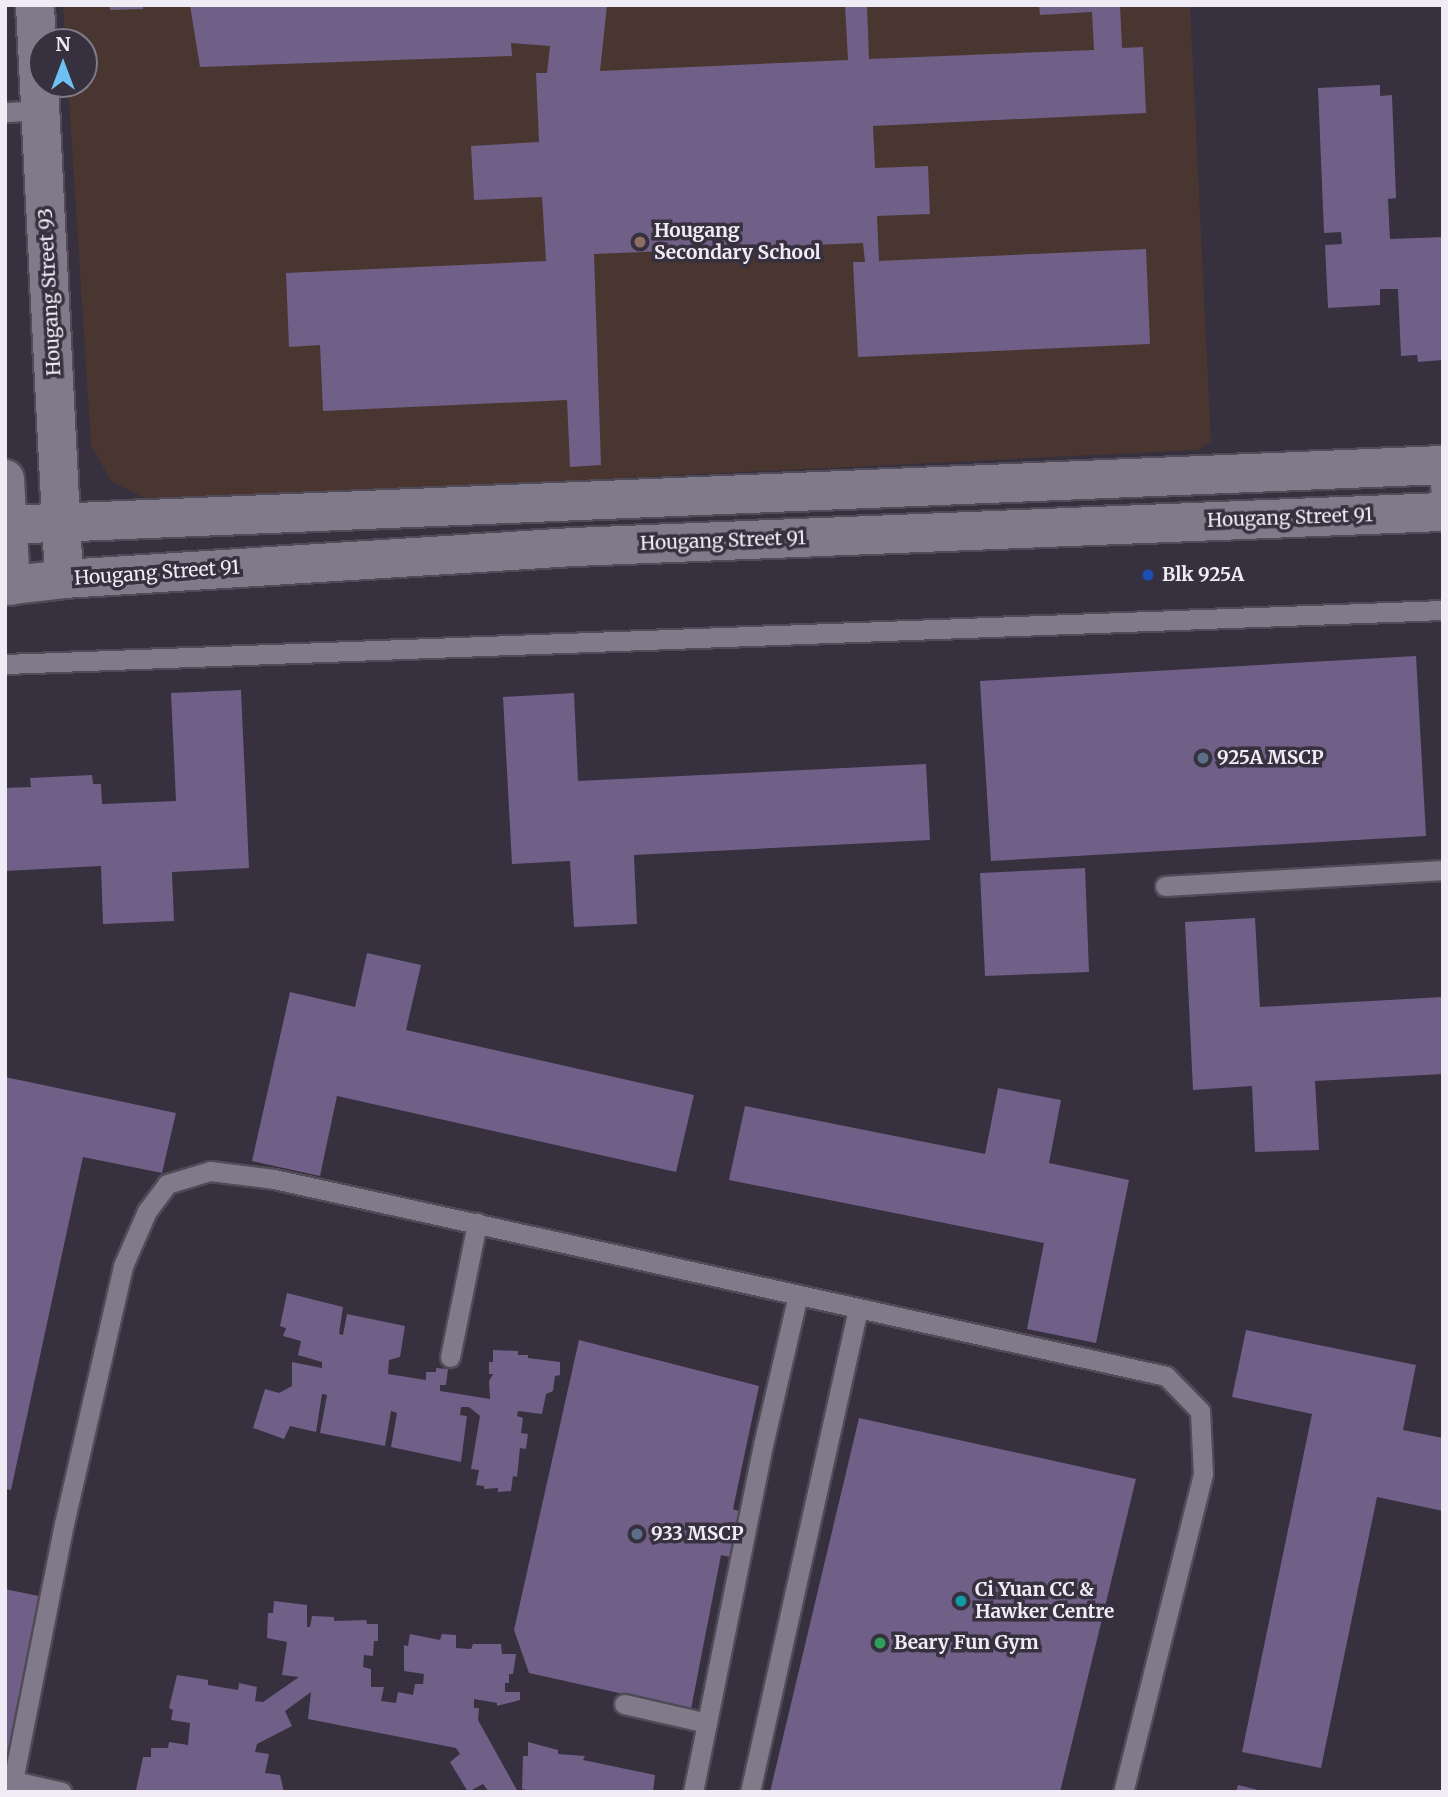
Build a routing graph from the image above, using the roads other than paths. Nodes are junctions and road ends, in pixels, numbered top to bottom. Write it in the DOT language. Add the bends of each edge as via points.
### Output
graph roads {
  1 [pos="35,5"];
  2 [pos="23,111"];
  3 [pos="1441,465"];
  4 [pos="1245,471"];
  5 [pos="5,478"];
  6 [pos="1442,516"];
  7 [pos="1247,520"];
  8 [pos="62,523"];
  9 [pos="7,525"];
  10 [pos="64,579"];
  11 [pos="8,586"];
  12 [pos="1443,610"];
  13 [pos="5,664"];
  14 [pos="1443,870"];
  15 [pos="1165,886"];
  16 [pos="477,1223"];
  17 [pos="798,1295"];
  18 [pos="858,1308"];
  19 [pos="450,1357"];
  20 [pos="624,1704"];
  21 [pos="707,1723"];
  22 [pos="9,1780"];
  23 [pos="62,1792"];
  24 [pos="693,1792"];
  25 [pos="750,1792"];
  26 [pos="1123,1792"];
  1 -- 2 [label="street, Hougang Street 93"];
  2 -- 8 [label="street, Hougang Street 93"];
  3 -- 4 [label="street"];
  3 -- 6 [label="lane"];
  4 -- 7 [label="lane"];
  4 -- 8 [label="street"];
  5 -- 9 [label="street"];
  6 -- 7 [label="street, Hougang Street 91"];
  7 -- 10 [label="street, Hougang Street 91" via="587,546"];
  8 -- 9 [label="street"];
  8 -- 10 [label="street, Hougang Street 93"];
  9 -- 11 [label="street"];
  10 -- 11 [label="street, Hougang Street 91"];
  12 -- 13 [label="lane"];
  14 -- 15 [label="lane"];
  16 -- 17 [label="lane"];
  16 -- 19 [label="lane"];
  16 -- 22 [label="lane" via="274,1179 210,1171 167,1184 146,1211 123,1266"];
  17 -- 18 [label="lane"];
  17 -- 21 [label="lane"];
  18 -- 25 [label="lane"];
  18 -- 26 [label="lane" via="1166,1376 1200,1410 1203,1474"];
  20 -- 21 [label="lane"];
  21 -- 24 [label="lane"];
  22 -- 23 [label="lane"];
}
